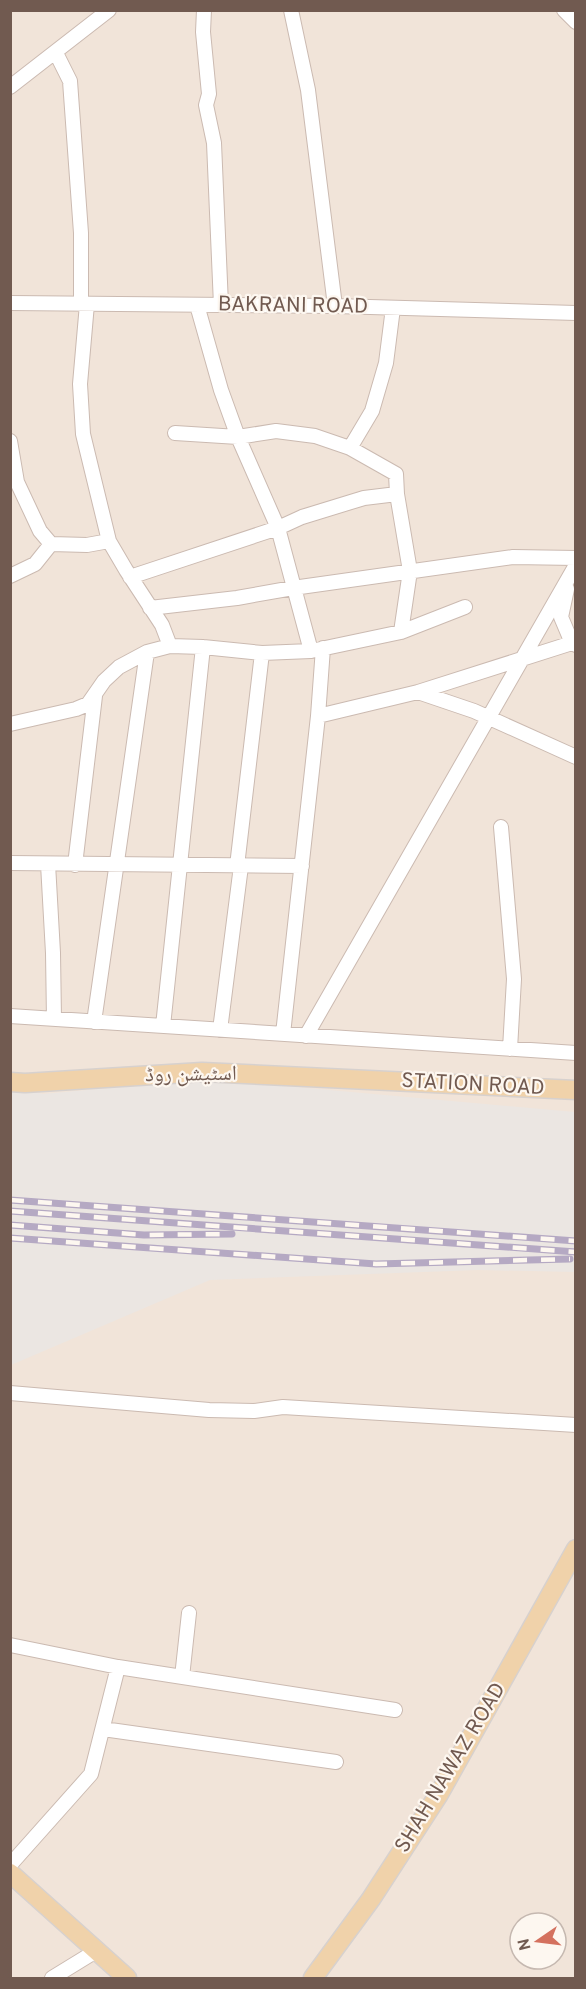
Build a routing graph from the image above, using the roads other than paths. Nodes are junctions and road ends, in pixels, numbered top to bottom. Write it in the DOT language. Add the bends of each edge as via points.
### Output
graph roads {
  1 [pos="109,10"];
  2 [pos="204,10"];
  3 [pos="291,10"];
  4 [pos="564,10"];
  5 [pos="576,22"];
  6 [pos="56,52"];
  7 [pos="10,87"];
  8 [pos="10,303"];
  9 [pos="84,304"];
  10 [pos="197,305"];
  11 [pos="221,305"];
  12 [pos="335,306"];
  13 [pos="393,308"];
  14 [pos="576,313"];
  15 [pos="175,433"];
  16 [pos="238,437"];
  17 [pos="10,441"];
  18 [pos="350,448"];
  19 [pos="14,483"];
  20 [pos="397,494"];
  21 [pos="278,528"];
  22 [pos="109,541"];
  23 [pos="51,544"];
  24 [pos="576,558"];
  25 [pos="576,566"];
  26 [pos="410,571"];
  27 [pos="10,576"];
  28 [pos="130,577"];
  29 [pos="293,588"];
  30 [pos="465,607"];
  31 [pos="150,608"];
  32 [pos="401,632"];
  33 [pos="574,644"];
  34 [pos="170,646"];
  35 [pos="204,647"];
  36 [pos="317,650"];
  37 [pos="147,652"];
  38 [pos="262,653"];
  39 [pos="522,659"];
  40 [pos="418,692"];
  41 [pos="94,696"];
  42 [pos="318,716"];
  43 [pos="488,717"];
  44 [pos="10,724"];
  45 [pos="576,757"];
  46 [pos="501,827"];
  47 [pos="10,863"];
  48 [pos="48,864"];
  49 [pos="75,865"];
  50 [pos="116,866"];
  51 [pos="181,866"];
  52 [pos="239,866"];
  53 [pos="302,866"];
  54 [pos="10,1016"];
  55 [pos="54,1019"];
  56 [pos="94,1022"];
  57 [pos="163,1026"];
  58 [pos="220,1030"];
  59 [pos="283,1034"];
  60 [pos="306,1036"];
  61 [pos="510,1049"];
  62 [pos="576,1053"];
  63 [pos="371,1080"];
  64 [pos="10,1082"];
  65 [pos="576,1090"];
  66 [pos="10,1393"];
  67 [pos="576,1425"];
  68 [pos="576,1549"];
  69 [pos="189,1613"];
  70 [pos="10,1645"];
  71 [pos="118,1667"];
  72 [pos="182,1677"];
  73 [pos="395,1710"];
  74 [pos="102,1729"];
  75 [pos="336,1762"];
  76 [pos="10,1865"];
  77 [pos="10,1873"];
  78 [pos="96,1951"];
  79 [pos="52,1978"];
  80 [pos="127,1978"];
  81 [pos="313,1978"];
  1 -- 6 [label="street"];
  2 -- 11 [label="street" via="209,94 206,105 214,143"];
  3 -- 12 [label="street" via="308,90"];
  4 -- 5 [label="street"];
  6 -- 7 [label="street"];
  6 -- 9 [label="street" via="70,81"];
  8 -- 9 [label="street, BAKRANI ROAD"];
  9 -- 10 [label="street, BAKRANI ROAD"];
  9 -- 22 [label="street" via="80,384 83,434"];
  10 -- 11 [label="street, BAKRANI ROAD"];
  10 -- 16 [label="street"];
  11 -- 12 [label="street, BAKRANI ROAD"];
  12 -- 13 [label="street, BAKRANI ROAD"];
  13 -- 14 [label="street, BAKRANI ROAD"];
  13 -- 18 [label="street" via="386,363 372,411"];
  15 -- 16 [label="street"];
  16 -- 18 [label="street" via="276,431 315,436"];
  16 -- 21 [label="street"];
  17 -- 19 [label="street"];
  18 -- 20 [label="street" via="396,474"];
  19 -- 23 [label="street" via="39,531"];
  20 -- 21 [label="street" via="364,498"];
  20 -- 26 [label="street"];
  21 -- 28 [label="street"];
  21 -- 29 [label="street"];
  22 -- 23 [label="street"];
  22 -- 28 [label="street"];
  23 -- 27 [label="street" via="35,564"];
  24 -- 26 [label="street" via="513,557"];
  25 -- 33 [label="street" via="561,617"];
  25 -- 39 [label="street"];
  26 -- 29 [label="street"];
  26 -- 32 [label="street"];
  28 -- 31 [label="street"];
  29 -- 31 [label="street"];
  29 -- 36 [label="street"];
  30 -- 32 [label="street"];
  31 -- 34 [label="street"];
  32 -- 36 [label="street"];
  33 -- 39 [label="street"];
  34 -- 35 [label="street"];
  34 -- 37 [label="street"];
  35 -- 38 [label="street"];
  35 -- 51 [label="street"];
  36 -- 38 [label="street"];
  36 -- 42 [label="street"];
  37 -- 41 [label="street" via="119,667"];
  37 -- 50 [label="street"];
  38 -- 52 [label="street"];
  39 -- 40 [label="street"];
  39 -- 43 [label="street"];
  40 -- 42 [label="street"];
  40 -- 43 [label="street"];
  41 -- 44 [label="street" via="76,709"];
  41 -- 49 [label="street"];
  42 -- 53 [label="street"];
  43 -- 45 [label="street"];
  43 -- 60 [label="street"];
  46 -- 61 [label="street" via="514,979"];
  47 -- 48 [label="street"];
  48 -- 49 [label="street"];
  48 -- 55 [label="street"];
  49 -- 50 [label="street"];
  50 -- 51 [label="street"];
  50 -- 56 [label="street"];
  51 -- 52 [label="street"];
  51 -- 57 [label="street"];
  52 -- 53 [label="street"];
  52 -- 58 [label="street"];
  53 -- 59 [label="street"];
  54 -- 55 [label="street"];
  55 -- 56 [label="street"];
  56 -- 57 [label="street"];
  57 -- 58 [label="street"];
  58 -- 59 [label="street"];
  59 -- 60 [label="street"];
  60 -- 61 [label="street"];
  61 -- 62 [label="street"];
  63 -- 64 [label="main road, اسٹیشن روڈ" via="202,1072"];
  63 -- 65 [label="main road, STATION ROAD"];
  66 -- 67 [label="street" via="209,1410 254,1412 283,1407"];
  68 -- 81 [label="main road, SHAH NAWAZ ROAD" via="440,1794"];
  69 -- 72 [label="street"];
  70 -- 71 [label="street"];
  71 -- 72 [label="street"];
  71 -- 74 [label="street"];
  72 -- 73 [label="street"];
  74 -- 75 [label="street"];
  74 -- 76 [label="street" via="91,1774"];
  77 -- 78 [label="main road"];
  78 -- 79 [label="street"];
  78 -- 80 [label="main road"];
}
